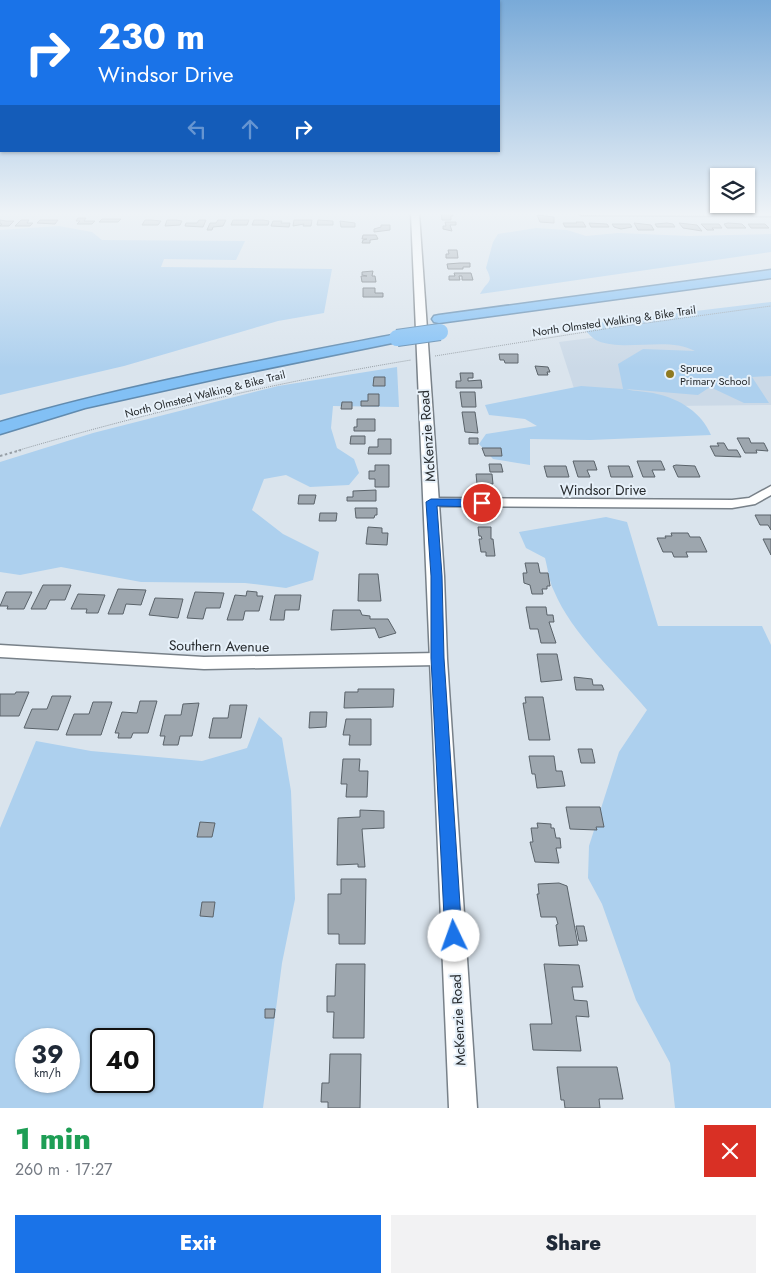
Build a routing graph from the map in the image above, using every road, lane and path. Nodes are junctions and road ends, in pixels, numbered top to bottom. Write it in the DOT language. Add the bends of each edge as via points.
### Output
graph roads {
  1 [pos="418,265"];
  2 [pos="771,274"];
  3 [pos="771,286"];
  4 [pos="771,306"];
  5 [pos="439,326"];
  6 [pos="397,332"];
  7 [pos="432,356"];
  8 [pos="416,359"];
  9 [pos="0,412"];
  10 [pos="0,428"];
  11 [pos="0,456"];
  12 [pos="771,490"];
  13 [pos="431,502"];
  14 [pos="0,651"];
  15 [pos="438,658"];
  16 [pos="463,1108"];
  1 -- 13 [label="street, McKenzie Road"];
  2 -- 5 [label="highway"];
  3 -- 5 [label="highway"];
  4 -- 7 [label="path, North Olmsted Walking & Bike Trail"];
  5 -- 6 [label="highway, bridge"];
  6 -- 9 [label="highway" via="222,358"];
  6 -- 10 [label="highway" via="81,404"];
  8 -- 11 [label="path, North Olmsted Walking & Bike Trail" via="250,389 87,430"];
  12 -- 13 [label="street, Windsor Drive" via="751,501 732,504"];
  13 -- 15 [label="street, McKenzie Road"];
  14 -- 15 [label="street, Southern Avenue" via="204,663"];
  15 -- 16 [label="street, McKenzie Road"];
}
